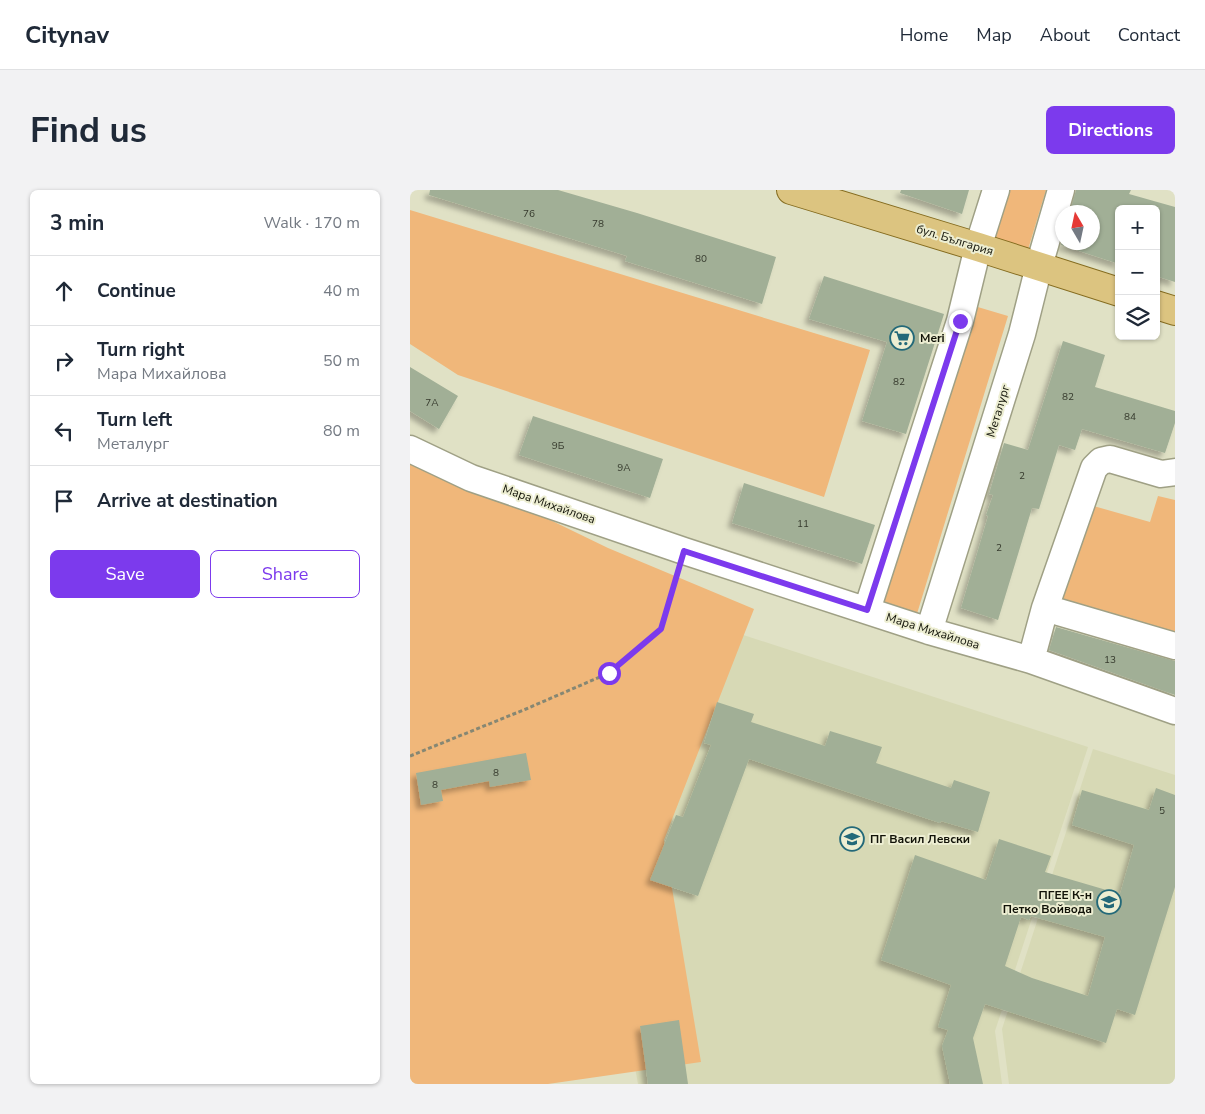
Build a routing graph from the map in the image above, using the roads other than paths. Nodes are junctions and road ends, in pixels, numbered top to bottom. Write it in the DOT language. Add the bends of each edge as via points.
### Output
graph roads {
  1 [pos="791,190"];
  2 [pos="996,190"];
  3 [pos="1061,190"];
  4 [pos="978,247"];
  5 [pos="1039,266"];
  6 [pos="1115,291"];
  7 [pos="1160,306"];
  8 [pos="1175,311"];
  9 [pos="410,449"];
  10 [pos="1175,472"];
  11 [pos="1045,608"];
  12 [pos="867,610"];
  13 [pos="929,631"];
  14 [pos="1175,646"];
  15 [pos="1031,660"];
  16 [pos="1175,711"];
  1 -- 4 [label="main road, бул. България"];
  2 -- 4 [label="street"];
  3 -- 5 [label="street, Металург"];
  4 -- 5 [label="main road, бул. България"];
  4 -- 12 [label="street" via="960,321"];
  5 -- 6 [label="main road, бул. България"];
  5 -- 13 [label="street, Металург" via="1022,334"];
  7 -- 8 [label="main road"];
  9 -- 12 [label="street, Мара Михайлова" via="471,478"];
  10 -- 11 [label="street" via="1161,474 1110,459 1101,461 1094,468"];
  11 -- 14 [label="street"];
  11 -- 15 [label="street"];
  12 -- 13 [label="street, Мара Михайлова"];
  13 -- 15 [label="street, Мара Михайлова"];
  15 -- 16 [label="street, Мара Михайлова"];
}
